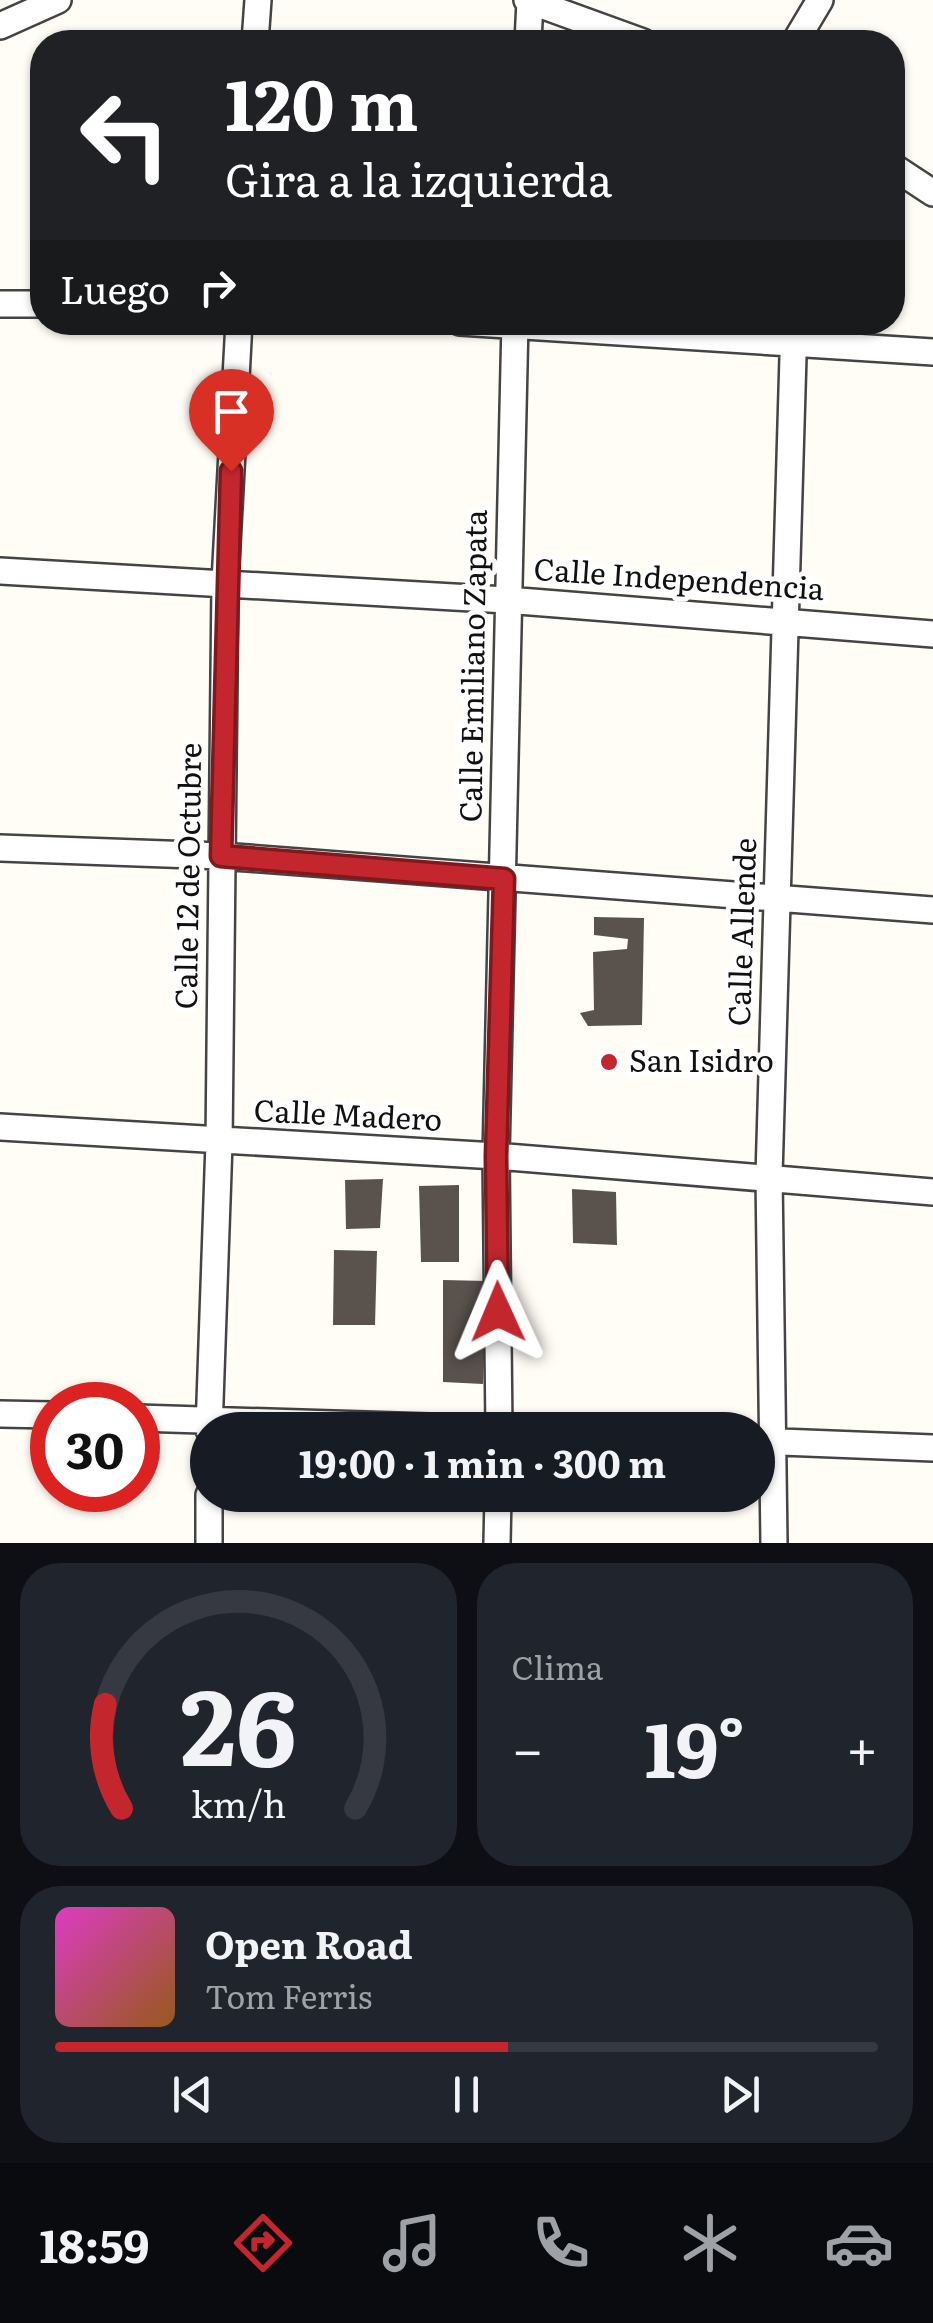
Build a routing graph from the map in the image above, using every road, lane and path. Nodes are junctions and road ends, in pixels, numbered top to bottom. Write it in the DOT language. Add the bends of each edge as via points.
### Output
graph roads {
  1 [pos="58,0"];
  2 [pos="258,0"];
  3 [pos="528,0"];
  4 [pos="820,0"];
  5 [pos="0,26"];
  6 [pos="256,30"];
  7 [pos="528,30"];
  8 [pos="609,30"];
  9 [pos="802,30"];
  10 [pos="905,175"];
  11 [pos="933,193"];
  12 [pos="0,304"];
  13 [pos="30,304"];
  14 [pos="238,335"];
  15 [pos="515,335"];
  16 [pos="795,335"];
  17 [pos="803,335"];
  18 [pos="933,352"];
  19 [pos="0,571"];
  20 [pos="226,582"];
  21 [pos="506,600"];
  22 [pos="787,620"];
  23 [pos="933,634"];
  24 [pos="0,848"];
  25 [pos="221,856"];
  26 [pos="504,879"];
  27 [pos="775,899"];
  28 [pos="933,910"];
  29 [pos="0,1126"];
  30 [pos="219,1143"];
  31 [pos="496,1156"];
  32 [pos="770,1176"];
  33 [pos="933,1192"];
  34 [pos="209,1412"];
  35 [pos="499,1412"];
  36 [pos="767,1412"];
  37 [pos="0,1414"];
  38 [pos="30,1415"];
  39 [pos="160,1420"];
  40 [pos="190,1423"];
  41 [pos="775,1441"];
  42 [pos="933,1448"];
  43 [pos="209,1512"];
  44 [pos="498,1512"];
  45 [pos="772,1512"];
  46 [pos="209,1543"];
  47 [pos="497,1543"];
  48 [pos="774,1543"];
  1 -- 5 [label="street"];
  2 -- 6 [label="street"];
  3 -- 7 [label="street"];
  3 -- 8 [label="street"];
  4 -- 9 [label="street"];
  10 -- 11 [label="street"];
  12 -- 13 [label="street"];
  14 -- 20 [label="street, Calle 12 de Octubre"];
  15 -- 21 [label="street, Calle Emiliano Zapata"];
  16 -- 22 [label="street, Calle Allende"];
  17 -- 18 [label="street"];
  19 -- 20 [label="street, Calle Independencia"];
  20 -- 21 [label="street, Calle Independencia"];
  20 -- 25 [label="street, Calle 12 de Octubre"];
  21 -- 22 [label="street, Calle Independencia"];
  21 -- 26 [label="street, Calle Emiliano Zapata"];
  22 -- 23 [label="street, Calle Independencia"];
  22 -- 27 [label="street, Calle Allende"];
  24 -- 25 [label="street"];
  25 -- 26 [label="street"];
  25 -- 30 [label="street, Calle 12 de Octubre"];
  26 -- 27 [label="street"];
  26 -- 31 [label="street, Calle Emiliano Zapata"];
  27 -- 28 [label="street"];
  27 -- 32 [label="street, Calle Allende"];
  29 -- 30 [label="street, Calle Madero"];
  30 -- 31 [label="street, Calle Madero"];
  30 -- 34 [label="street, Calle 12 de Octubre"];
  31 -- 32 [label="street, Calle Madero"];
  31 -- 35 [label="street, Calle Emiliano Zapata"];
  32 -- 33 [label="street, Calle Madero"];
  32 -- 36 [label="street, Calle Allende"];
  37 -- 38 [label="street"];
  39 -- 40 [label="street"];
  41 -- 42 [label="street"];
  43 -- 46 [label="street"];
  44 -- 47 [label="street"];
  45 -- 48 [label="street, Calle Allende"];
}
